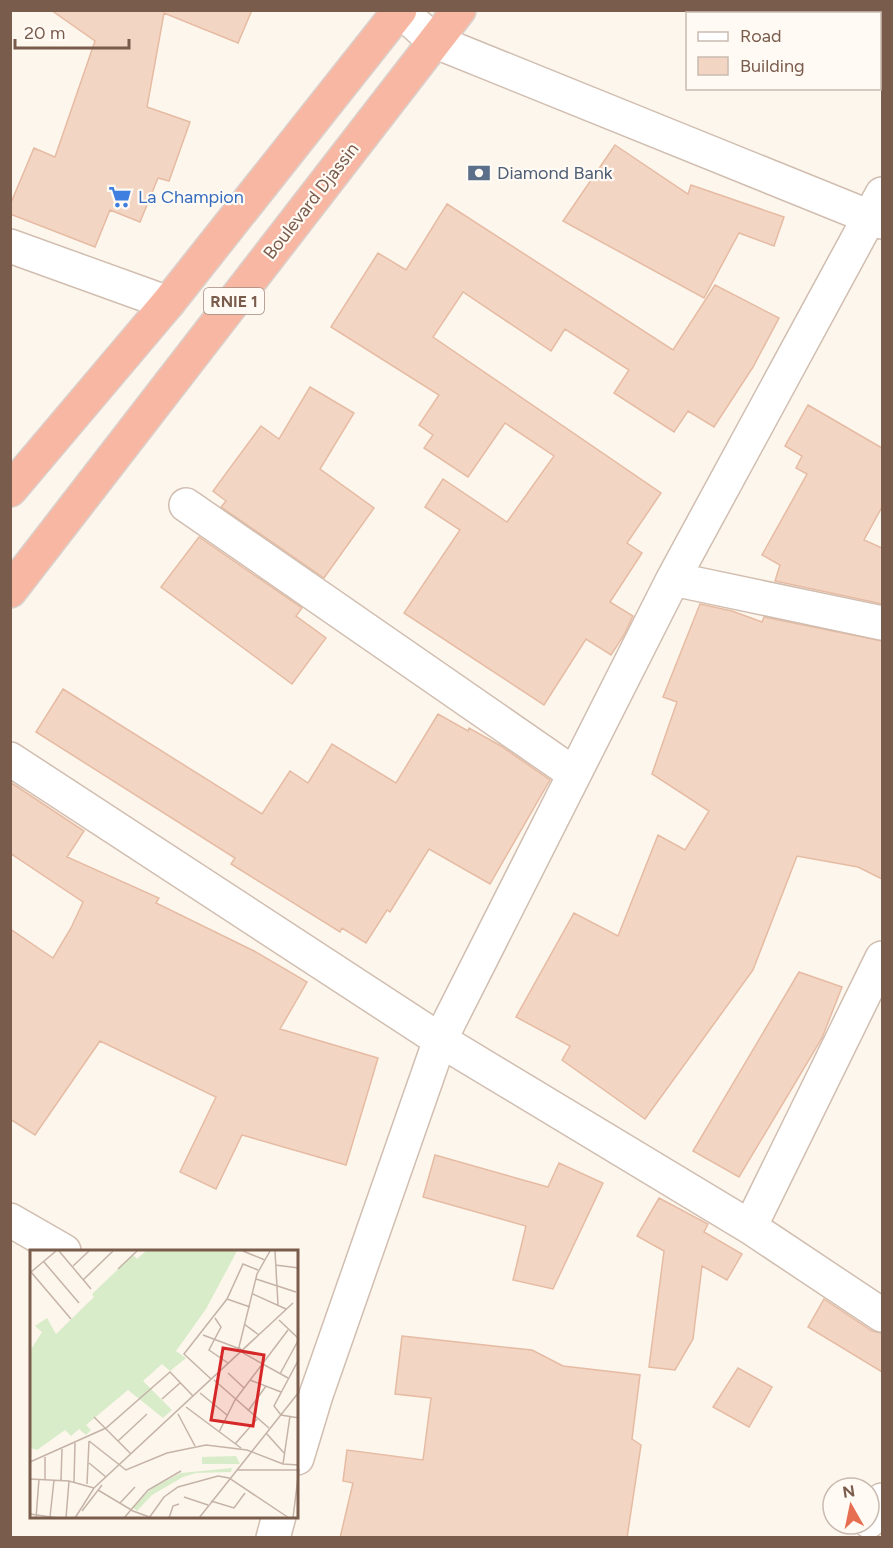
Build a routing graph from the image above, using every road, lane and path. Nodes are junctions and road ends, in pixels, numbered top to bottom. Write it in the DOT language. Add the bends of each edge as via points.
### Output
graph roads {
  1 [pos="400,10"];
  2 [pos="459,10"];
  3 [pos="434,41"];
  4 [pos="878,212"];
  5 [pos="10,246"];
  6 [pos="168,303"];
  7 [pos="10,490"];
  8 [pos="186,505"];
  9 [pos="673,579"];
  10 [pos="10,591"];
  11 [pos="882,623"];
  12 [pos="10,759"];
  13 [pos="573,773"];
  14 [pos="882,958"];
  15 [pos="440,1040"];
  16 [pos="10,1220"];
  17 [pos="750,1227"];
  18 [pos="62,1250"];
  19 [pos="882,1315"];
  20 [pos="307,1390"];
  21 [pos="298,1451"];
  22 [pos="278,1518"];
  23 [pos="273,1538"];
  1 -- 3 [label="street"];
  1 -- 6 [label="highway, RNIE 1"];
  2 -- 3 [label="highway, Boulevard Djassin / RNIE 1"];
  3 -- 4 [label="street"];
  3 -- 10 [label="highway, Boulevard Djassin / RNIE 1"];
  4 -- 9 [label="street"];
  5 -- 6 [label="street"];
  6 -- 7 [label="highway, RNIE 1"];
  8 -- 13 [label="street"];
  9 -- 11 [label="street"];
  9 -- 13 [label="street"];
  12 -- 15 [label="street"];
  13 -- 15 [label="street"];
  14 -- 17 [label="street"];
  15 -- 17 [label="street"];
  15 -- 20 [label="street"];
  16 -- 18 [label="street"];
  17 -- 19 [label="street"];
  20 -- 21 [label="street"];
  22 -- 23 [label="street"];
}
